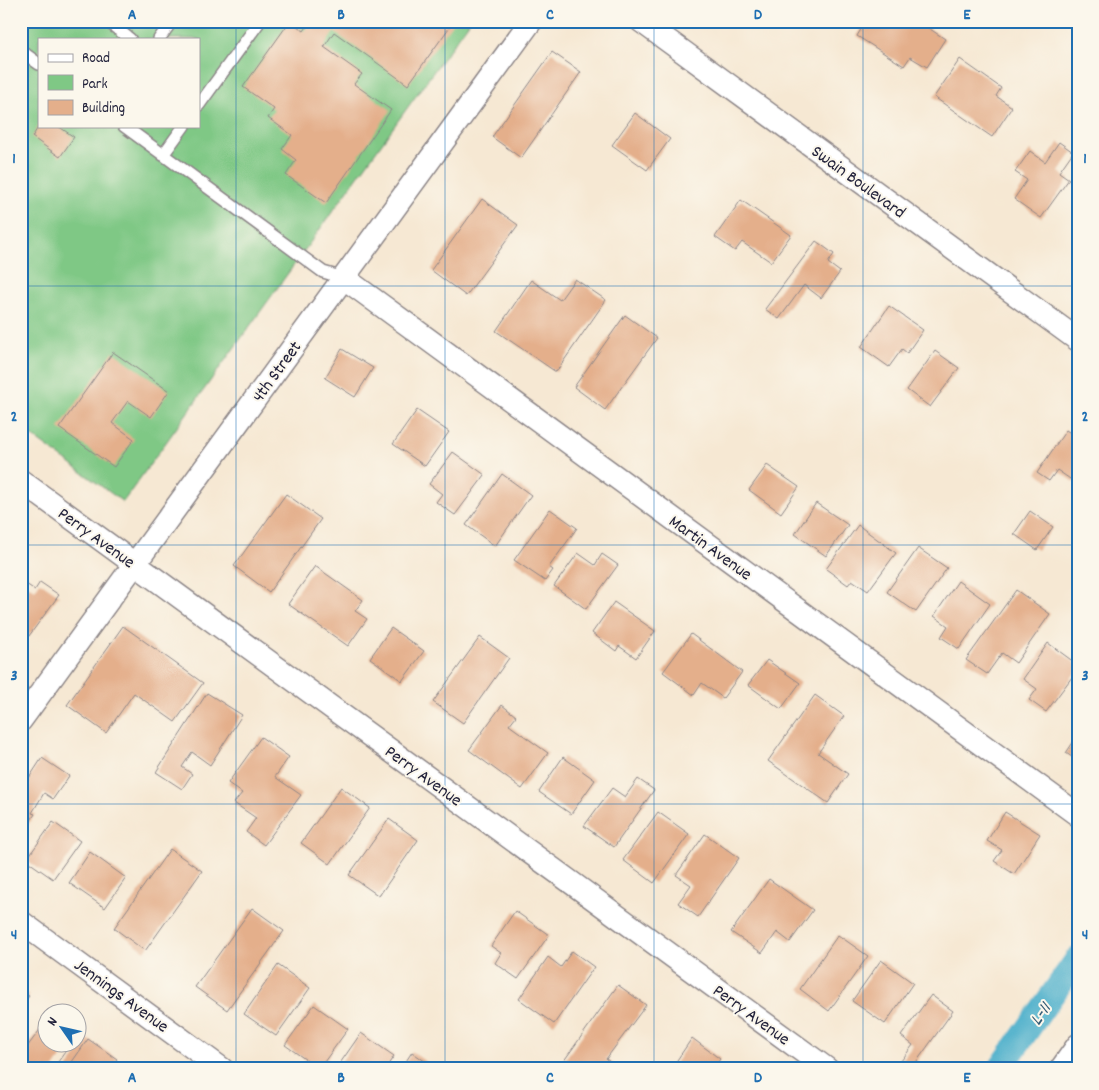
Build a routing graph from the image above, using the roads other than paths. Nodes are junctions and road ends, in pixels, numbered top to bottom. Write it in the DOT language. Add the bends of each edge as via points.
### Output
graph roads {
  1 [pos="107,21"];
  2 [pos="172,21"];
  3 [pos="260,21"];
  4 [pos="531,21"];
  5 [pos="641,21"];
  6 [pos="129,38"];
  7 [pos="161,38"];
  8 [pos="21,51"];
  9 [pos="38,63"];
  10 [pos="201,97"];
  11 [pos="127,128"];
  12 [pos="183,128"];
  13 [pos="163,155"];
  14 [pos="344,278"];
  15 [pos="1078,340"];
  16 [pos="21,481"];
  17 [pos="135,564"];
  18 [pos="21,720"];
  19 [pos="1078,815"];
  20 [pos="21,922"];
  21 [pos="1078,1045"];
  22 [pos="222,1069"];
  23 [pos="827,1069"];
  24 [pos="1061,1069"];
  1 -- 6 [label="lane"];
  2 -- 7 [label="lane"];
  3 -- 10 [label="lane"];
  4 -- 14 [label="street, 4th Street"];
  5 -- 15 [label="street, Swain Boulevard"];
  8 -- 9 [label="lane"];
  11 -- 13 [label="lane"];
  12 -- 13 [label="lane"];
  13 -- 14 [label="lane" via="323,272"];
  14 -- 17 [label="street, 4th Street"];
  14 -- 19 [label="street, Martin Avenue"];
  16 -- 17 [label="street, Perry Avenue"];
  17 -- 18 [label="street, 4th Street"];
  17 -- 23 [label="street, Perry Avenue"];
  20 -- 22 [label="street, Jennings Avenue"];
  21 -- 24 [label="street"];
}
